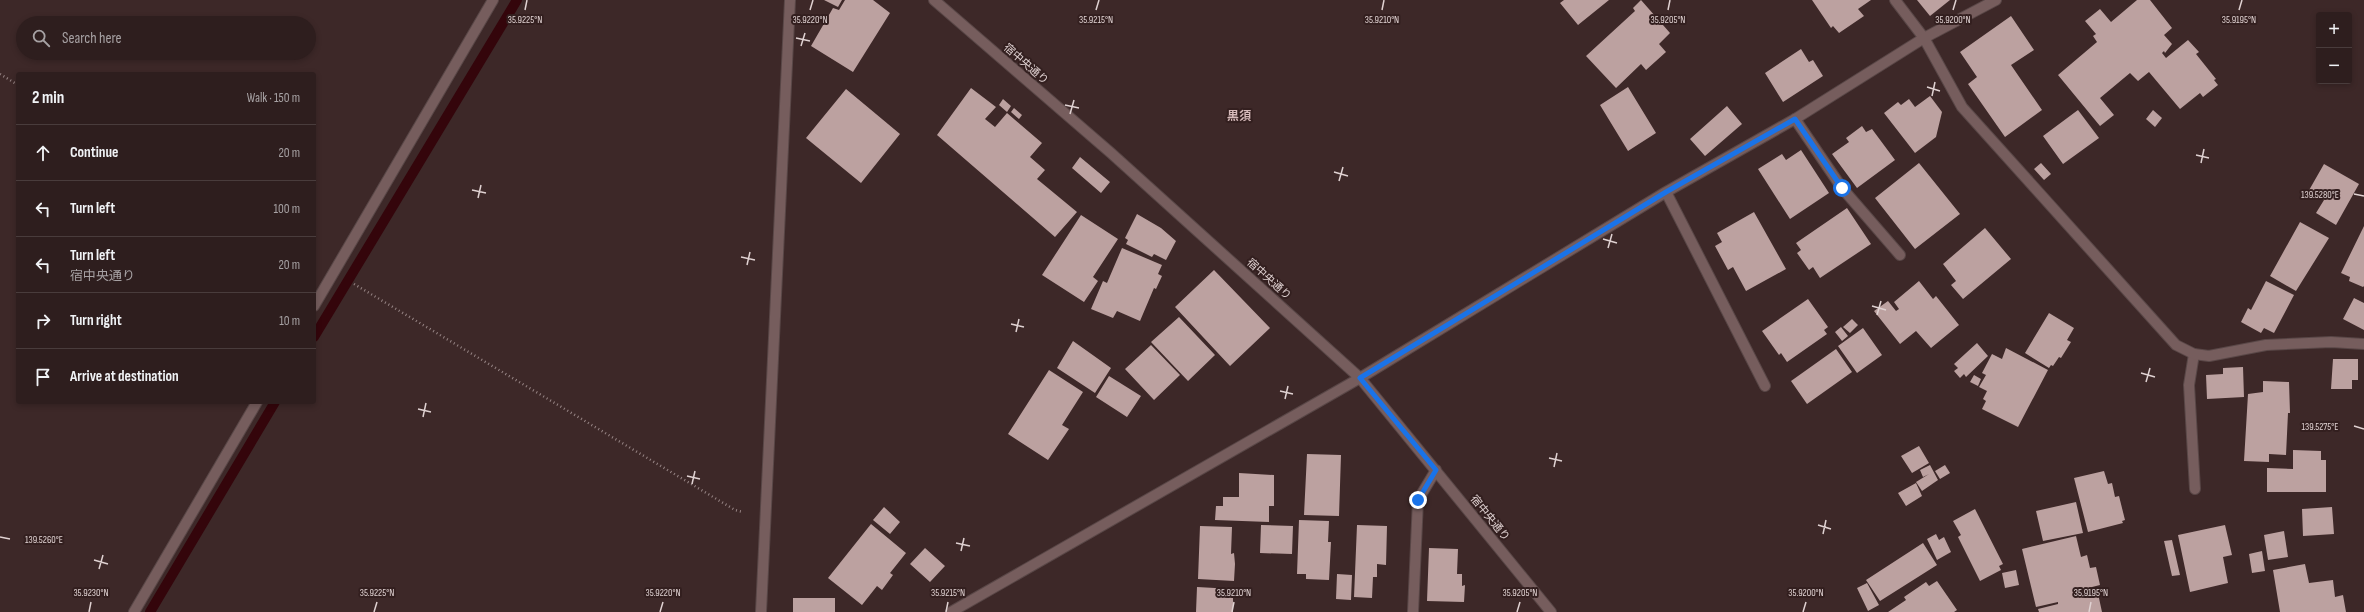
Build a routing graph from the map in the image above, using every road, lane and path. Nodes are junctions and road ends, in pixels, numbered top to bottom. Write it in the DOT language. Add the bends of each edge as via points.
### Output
graph roads {
  1 [pos="493,0"];
  2 [pos="790,0"];
  3 [pos="934,0"];
  4 [pos="1895,0"];
  5 [pos="1996,0"];
  6 [pos="1924,38"];
  7 [pos="0,74"];
  8 [pos="16,84"];
  9 [pos="1795,119"];
  10 [pos="1666,192"];
  11 [pos="1900,256"];
  12 [pos="334,272"];
  13 [pos="316,303"];
  14 [pos="2364,344"];
  15 [pos="2194,354"];
  16 [pos="1360,378"];
  17 [pos="1765,386"];
  18 [pos="256,404"];
  19 [pos="1436,470"];
  20 [pos="2195,489"];
  21 [pos="765,518"];
  22 [pos="134,612"];
  23 [pos="761,612"];
  24 [pos="951,612"];
  25 [pos="1414,612"];
  26 [pos="1550,612"];
  1 -- 12 [label="street"];
  2 -- 21 [label="street"];
  3 -- 16 [label="street, 宿中央通り" via="1111,153"];
  4 -- 6 [label="street"];
  5 -- 6 [label="street"];
  6 -- 9 [label="street"];
  6 -- 15 [label="street" via="1962,107 2176,345"];
  7 -- 8 [label="path"];
  9 -- 10 [label="street"];
  9 -- 11 [label="street" via="1842,188"];
  10 -- 16 [label="street"];
  10 -- 17 [label="street"];
  12 -- 13 [label="street"];
  12 -- 21 [label="path" via="735,510"];
  14 -- 15 [label="street" via="2331,342 2266,345 2209,356"];
  15 -- 20 [label="street" via="2189,385"];
  16 -- 19 [label="street, 宿中央通り"];
  16 -- 24 [label="street"];
  18 -- 22 [label="street"];
  19 -- 25 [label="street" via="1418,500"];
  19 -- 26 [label="street, 宿中央通り"];
  21 -- 23 [label="street"];
}
